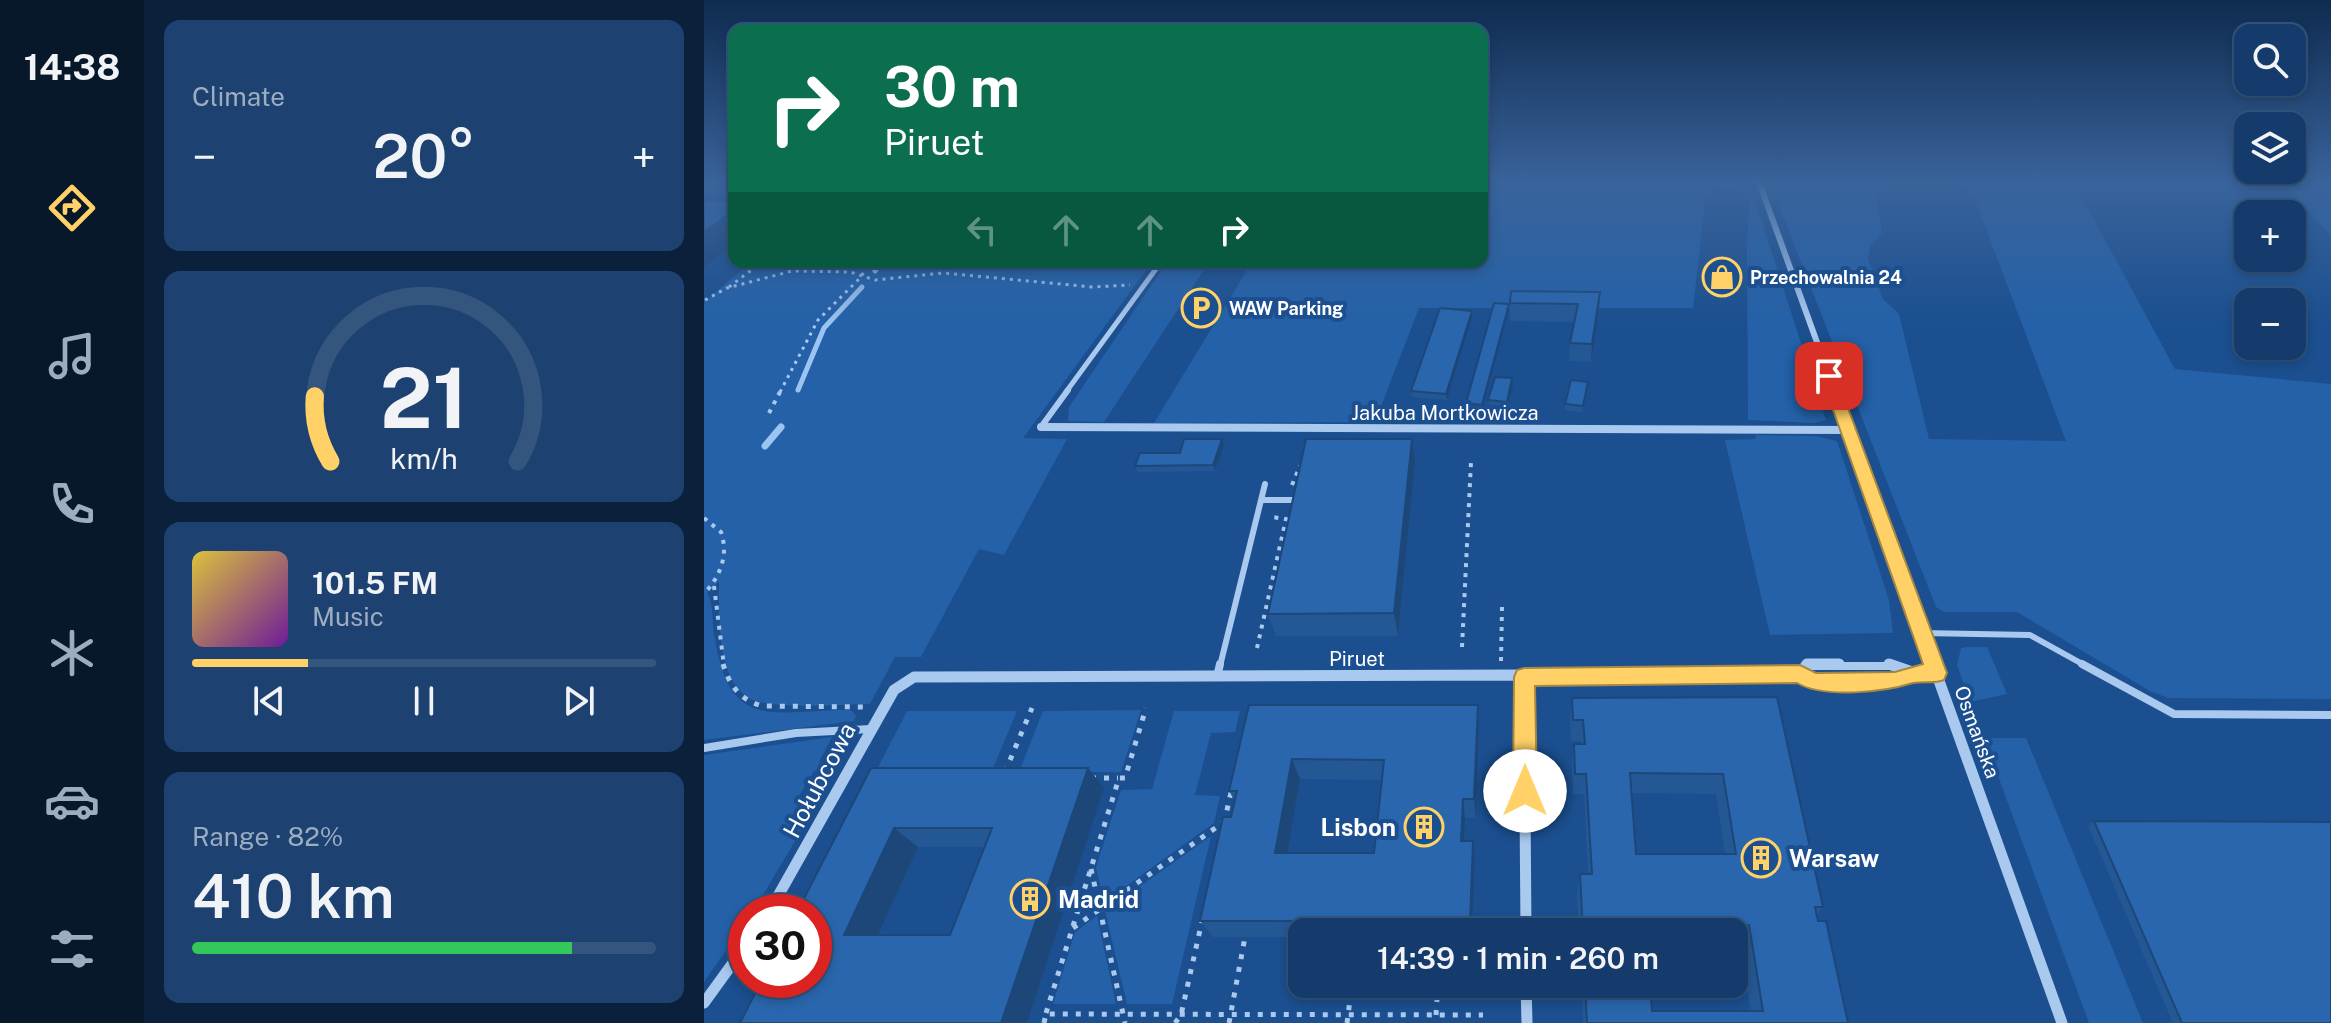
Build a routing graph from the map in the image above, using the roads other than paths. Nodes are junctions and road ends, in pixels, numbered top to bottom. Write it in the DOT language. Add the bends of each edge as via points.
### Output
graph roads {
  1 [pos="1776,230"];
  2 [pos="1157,268"];
  3 [pos="1041,427"];
  4 [pos="1848,430"];
  5 [pos="1265,484"];
  6 [pos="1261,500"];
  7 [pos="1304,500"];
  8 [pos="1922,633"];
  9 [pos="1915,673"];
  10 [pos="1937,673"];
  11 [pos="1800,674"];
  12 [pos="914,677"];
  13 [pos="1217,677"];
  14 [pos="1524,677"];
  15 [pos="2331,715"];
  16 [pos="872,729"];
  17 [pos="704,748"];
  18 [pos="779,894"];
  19 [pos="1526,918"];
  20 [pos="728,970"];
  21 [pos="1526,998"];
  22 [pos="704,1003"];
  23 [pos="1527,1023"];
  24 [pos="2062,1023"];
  1 -- 4 [label="street, Osmańska"];
  2 -- 3 [label="lane"];
  3 -- 4 [label="street, Jakuba Mortkowicza"];
  4 -- 8 [label="street, Osmańska"];
  5 -- 6 [label="lane"];
  6 -- 7 [label="lane"];
  6 -- 13 [label="lane"];
  8 -- 10 [label="street, Osmańska"];
  8 -- 15 [label="lane" via="2030,635 2174,714"];
  9 -- 10 [label="street, Piruet"];
  9 -- 11 [label="street, Piruet" via="1896,681 1845,682 1813,682"];
  9 -- 11 [label="street, Piruet" via="1887,663 1807,664"];
  10 -- 24 [label="street, Osmańska"];
  11 -- 14 [label="street, Piruet"];
  12 -- 13 [label="street, Piruet"];
  12 -- 16 [label="street, Hołubcowa" via="900,683"];
  13 -- 14 [label="street, Piruet"];
  14 -- 19 [label="street"];
  16 -- 17 [label="lane" via="796,733"];
  16 -- 18 [label="street, Hołubcowa"];
  20 -- 22 [label="street"];
  21 -- 23 [label="street"];
}
